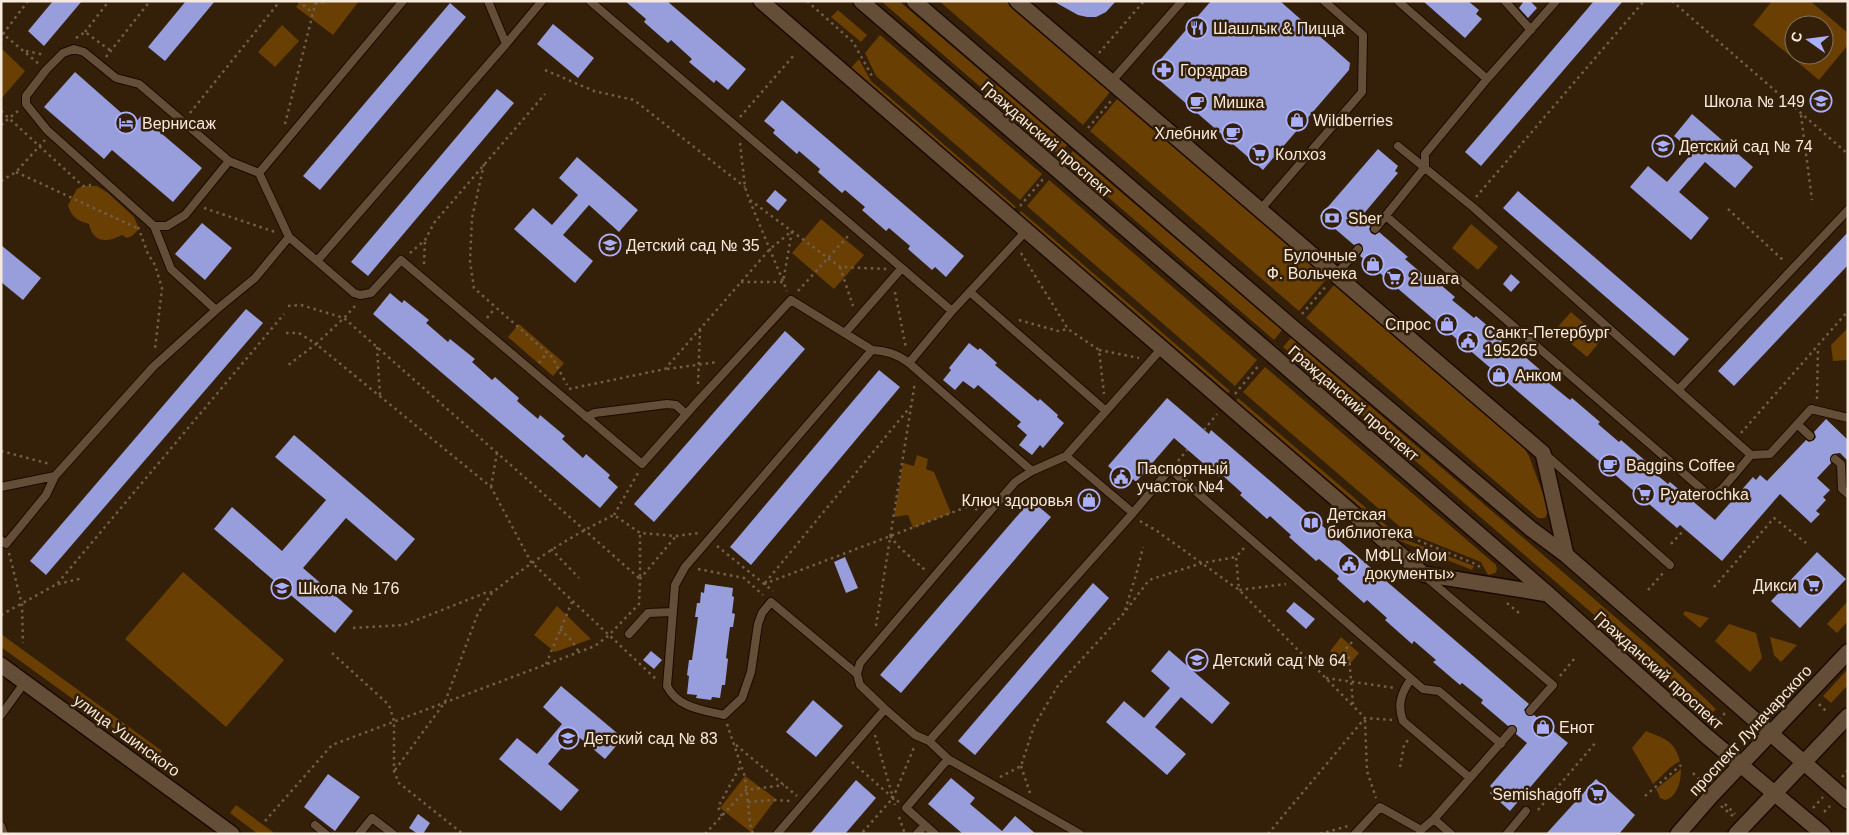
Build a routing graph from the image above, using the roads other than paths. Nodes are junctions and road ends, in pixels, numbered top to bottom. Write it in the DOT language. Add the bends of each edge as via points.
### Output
graph roads {
  1 [pos="403,1"];
  2 [pos="488,1"];
  3 [pos="542,1"];
  4 [pos="590,1"];
  5 [pos="760,1"];
  6 [pos="860,1"];
  7 [pos="914,1"];
  8 [pos="1017,1"];
  9 [pos="1182,1"];
  10 [pos="1324,1"];
  11 [pos="1398,1"];
  12 [pos="1556,1"];
  13 [pos="1508,2"];
  14 [pos="1531,30"];
  15 [pos="506,44"];
  16 [pos="1487,79"];
  17 [pos="1114,89"];
  18 [pos="1398,146"];
  19 [pos="229,161"];
  20 [pos="1425,166"];
  21 [pos="259,173"];
  22 [pos="1260,210"];
  23 [pos="1848,210"];
  24 [pos="1386,216"];
  25 [pos="154,226"];
  26 [pos="1375,229"];
  27 [pos="1026,231"];
  28 [pos="289,237"];
  29 [pos="1358,249"];
  30 [pos="317,261"];
  31 [pos="901,269"];
  32 [pos="1334,278"];
  33 [pos="970,292"];
  34 [pos="216,310"];
  35 [pos="952,311"];
  36 [pos="845,333"];
  37 [pos="1162,348"];
  38 [pos="872,350"];
  39 [pos="909,363"];
  40 [pos="1679,389"];
  41 [pos="1106,411"];
  42 [pos="686,414"];
  43 [pos="586,417"];
  44 [pos="1848,418"];
  45 [pos="1797,424"];
  46 [pos="1810,436"];
  47 [pos="1543,453"];
  48 [pos="1752,455"];
  49 [pos="1066,456"];
  50 [pos="1835,459"];
  51 [pos="1032,471"];
  52 [pos="55,476"];
  53 [pos="1,487"];
  54 [pos="1848,494"];
  55 [pos="1135,516"];
  56 [pos="4,542"];
  57 [pos="1566,555"];
  58 [pos="1670,565"];
  59 [pos="1423,574"];
  60 [pos="1548,594"];
  61 [pos="672,612"];
  62 [pos="629,634"];
  63 [pos="1848,652"];
  64 [pos="1,665"];
  65 [pos="857,674"];
  66 [pos="1411,679"];
  67 [pos="25,682"];
  68 [pos="885,708"];
  69 [pos="1530,711"];
  70 [pos="1,715"];
  71 [pos="1848,716"];
  72 [pos="1512,730"];
  73 [pos="1770,734"];
  74 [pos="929,740"];
  75 [pos="1501,744"];
  76 [pos="948,759"];
  77 [pos="1804,763"];
  78 [pos="1741,765"];
  79 [pos="1470,778"];
  80 [pos="1775,793"];
  81 [pos="1848,801"];
  82 [pos="1526,811"];
  83 [pos="1434,819"];
  84 [pos="925,825"];
  85 [pos="1,826"];
  86 [pos="314,826"];
  87 [pos="1358,831"];
  88 [pos="1421,832"];
  89 [pos="4,834"];
  90 [pos="232,834"];
  91 [pos="326,834"];
  92 [pos="359,834"];
  93 [pos="393,834"];
  94 [pos="777,834"];
  95 [pos="917,834"];
  96 [pos="935,834"];
  97 [pos="1080,834"];
  98 [pos="1451,834"];
  99 [pos="1507,834"];
  100 [pos="1678,834"];
  101 [pos="1736,834"];
  102 [pos="1824,834"];
  1 -- 21 [label="lane"];
  2 -- 15 [label="lane"];
  3 -- 15 [label="lane"];
  4 -- 31 [label="lane"];
  5 -- 27 [label="main road"];
  6 -- 60 [label="main road, Гражданский проспект"];
  7 -- 57 [label="main road, Гражданский проспект" via="1307,339"];
  8 -- 17 [label="main road"];
  9 -- 17 [label="lane"];
  10 -- 22 [label="lane" via="1363,35 1362,92"];
  11 -- 16 [label="lane"];
  12 -- 14 [label="lane"];
  13 -- 14 [label="lane"];
  14 -- 16 [label="lane"];
  15 -- 30 [label="lane"];
  16 -- 20 [label="lane" via="1425,154"];
  17 -- 22 [label="main road"];
  18 -- 20 [label="lane"];
  19 -- 21 [label="lane"];
  19 -- 25 [label="lane" via="185,215 167,226"];
  19 -- 25 [label="lane" via="140,84 116,78 84,52 74,49 63,53 26,96 26,104 51,134"];
  20 -- 24 [label="lane"];
  20 -- 40 [label="lane"];
  21 -- 28 [label="lane"];
  22 -- 32 [label="main road"];
  23 -- 40 [label="lane"];
  24 -- 26 [label="lane"];
  24 -- 48 [label="lane" via="1711,497"];
  25 -- 34 [label="lane" via="171,269"];
  27 -- 33 [label="lane"];
  27 -- 37 [label="main road"];
  28 -- 30 [label="lane"];
  28 -- 34 [label="lane" via="255,278"];
  29 -- 32 [label="lane"];
  30 -- 43 [label="lane" via="360,295 370,293 401,260"];
  31 -- 35 [label="lane"];
  31 -- 36 [label="lane"];
  32 -- 47 [label="main road"];
  33 -- 35 [label="lane"];
  33 -- 41 [label="lane"];
  34 -- 52 [label="lane" via="153,367"];
  35 -- 39 [label="lane"];
  36 -- 38 [label="lane"];
  36 -- 42 [label="lane" via="791,300"];
  37 -- 41 [label="lane"];
  37 -- 59 [label="main road"];
  38 -- 39 [label="lane" via="896,354"];
  38 -- 61 [label="lane" via="685,567 675,585"];
  39 -- 51 [label="lane"];
  40 -- 48 [label="lane"];
  41 -- 49 [label="lane"];
  42 -- 43 [label="lane" via="676,405 667,404 595,413"];
  42 -- 43 [label="lane" via="642,464"];
  44 -- 45 [label="lane" via="1811,409"];
  45 -- 46 [label="lane"];
  45 -- 48 [label="lane" via="1770,454"];
  47 -- 57 [label="main road"];
  47 -- 58 [label="lane"];
  49 -- 51 [label="lane"];
  49 -- 55 [label="lane"];
  50 -- 54 [label="lane" via="1841,464 1842,489"];
  51 -- 65 [label="lane" via="1015,482 860,663"];
  52 -- 53 [label="lane"];
  52 -- 56 [label="lane" via="46,495"];
  55 -- 66 [label="lane" via="1170,469"];
  55 -- 74 [label="lane"];
  57 -- 73 [label="main road, Гражданский проспект"];
  59 -- 60 [label="main road"];
  59 -- 69 [label="lane" via="1553,685"];
  60 -- 78 [label="main road, Гражданский проспект"];
  61 -- 62 [label="lane" via="648,613"];
  61 -- 65 [label="lane" via="667,686 672,696 693,709 724,715 742,698 751,672 758,624 771,602"];
  63 -- 73 [label="main road, проспект Луначарского"];
  64 -- 67 [label="main road, улица Ушинского"];
  65 -- 68 [label="lane" via="860,685"];
  66 -- 75 [label="lane" via="1422,689 1439,690"];
  66 -- 79 [label="lane" via="1400,701 1403,721"];
  67 -- 70 [label="lane"];
  67 -- 90 [label="main road, улица Ушинского"];
  68 -- 74 [label="lane" via="919,736"];
  68 -- 94 [label="lane"];
  71 -- 77 [label="main road"];
  72 -- 75 [label="lane"];
  73 -- 77 [label="main road, Гражданский проспект"];
  73 -- 78 [label="main road, проспект Луначарского"];
  74 -- 76 [label="lane"];
  75 -- 79 [label="lane"];
  76 -- 84 [label="lane" via="906,808"];
  76 -- 97 [label="lane"];
  77 -- 80 [label="main road"];
  77 -- 81 [label="main road, Гражданский проспект"];
  78 -- 80 [label="main road, Гражданский проспект"];
  78 -- 100 [label="main road, проспект Луначарского"];
  79 -- 83 [label="lane"];
  80 -- 101 [label="main road"];
  80 -- 102 [label="main road, Гражданский проспект"];
  82 -- 99 [label="lane"];
  83 -- 88 [label="lane"];
  83 -- 98 [label="lane"];
  84 -- 95 [label="lane"];
  84 -- 96 [label="lane"];
  85 -- 89 [label="lane"];
  86 -- 91 [label="lane"];
  87 -- 88 [label="lane" via="1380,807"];
  92 -- 93 [label="lane" via="372,818"];
}
